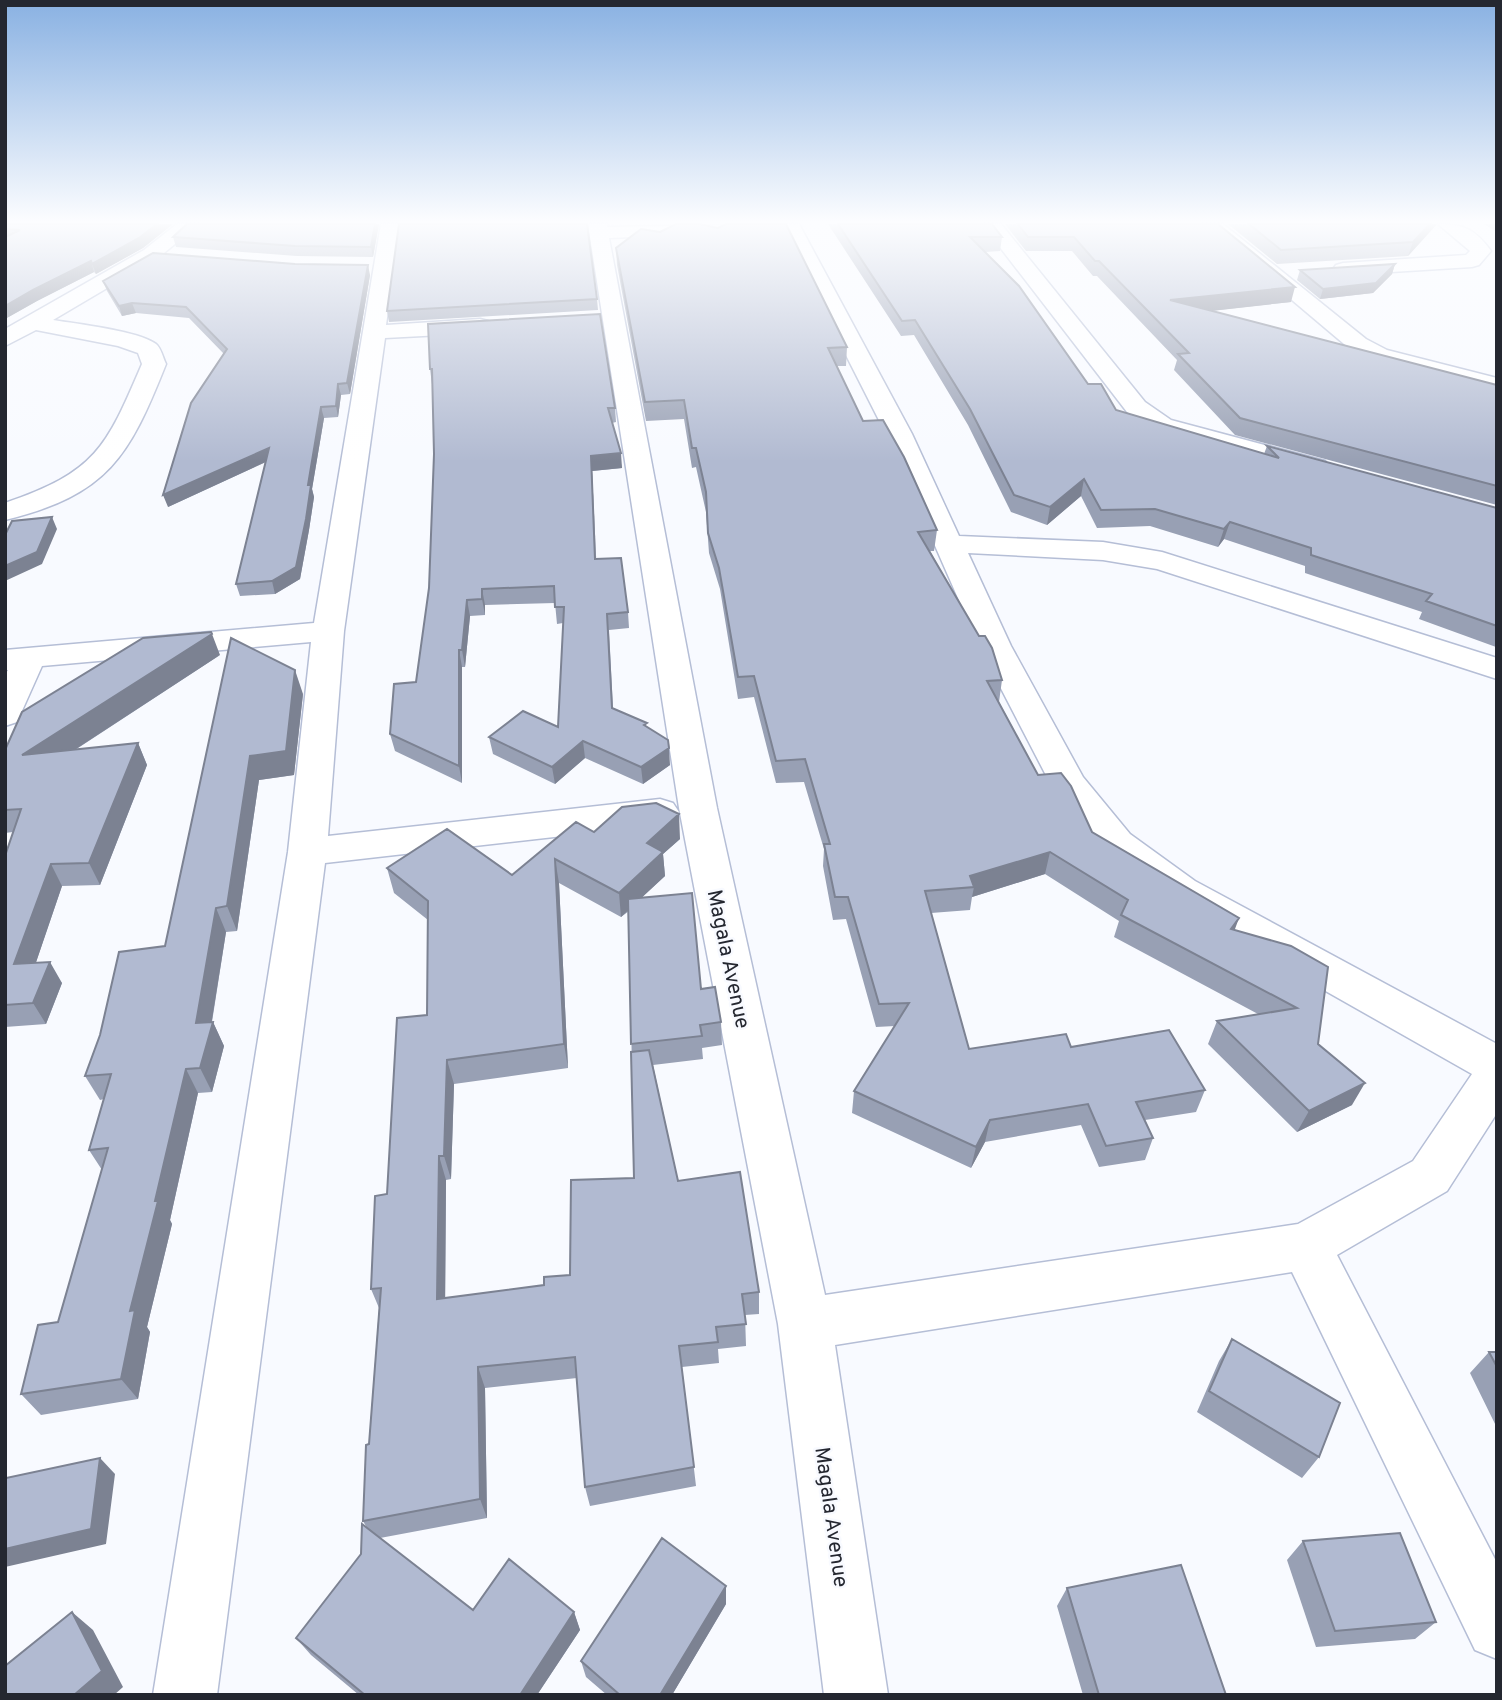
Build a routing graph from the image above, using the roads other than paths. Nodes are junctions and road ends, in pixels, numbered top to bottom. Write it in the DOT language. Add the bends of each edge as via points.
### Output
graph roads {
  1 [pos="68,303"];
  2 [pos="373,303"];
  3 [pos="599,303"];
  4 [pos="830,303"];
  5 [pos="1054,303"];
  6 [pos="1307,303"];
  7 [pos="35,323"];
  8 [pos="506,324"];
  9 [pos="374,331"];
  10 [pos="5,340"];
  11 [pos="1497,385"];
  12 [pos="1344,474"];
  13 [pos="5,512"];
  14 [pos="951,544"];
  15 [pos="328,631"];
  16 [pos="17,659"];
  17 [pos="1497,669"];
  18 [pos="5,715"];
  19 [pos="698,808"];
  20 [pos="307,852"];
  21 [pos="1497,1066"];
  22 [pos="1497,1074"];
  23 [pos="1306,1247"];
  24 [pos="805,1324"];
  25 [pos="1497,1628"];
  26 [pos="185,1695"];
  27 [pos="856,1695"];
  1 -- 7 [label="street"];
  2 -- 9 [label="street"];
  3 -- 19 [label="street, Magala Avenue"];
  4 -- 14 [label="street"];
  5 -- 12 [label="street" via="1136,407 1162,425"];
  6 -- 11 [label="street" via="1379,355"];
  7 -- 10 [label="street"];
  7 -- 13 [label="street" via="123,340 148,349 154,363 112,452 84,478 42,500"];
  8 -- 9 [label="street"];
  9 -- 15 [label="street"];
  14 -- 17 [label="street" via="1132,554"];
  14 -- 21 [label="street" via="995,646 1068,783 1116,843 1181,891"];
  15 -- 16 [label="street"];
  15 -- 20 [label="street"];
  16 -- 18 [label="street"];
  19 -- 20 [label="street"];
  19 -- 24 [label="street, Magala Avenue"];
  20 -- 26 [label="street"];
  22 -- 23 [label="street" via="1430,1176"];
  23 -- 24 [label="street"];
  23 -- 25 [label="street"];
  24 -- 27 [label="street, Magala Avenue"];
}
